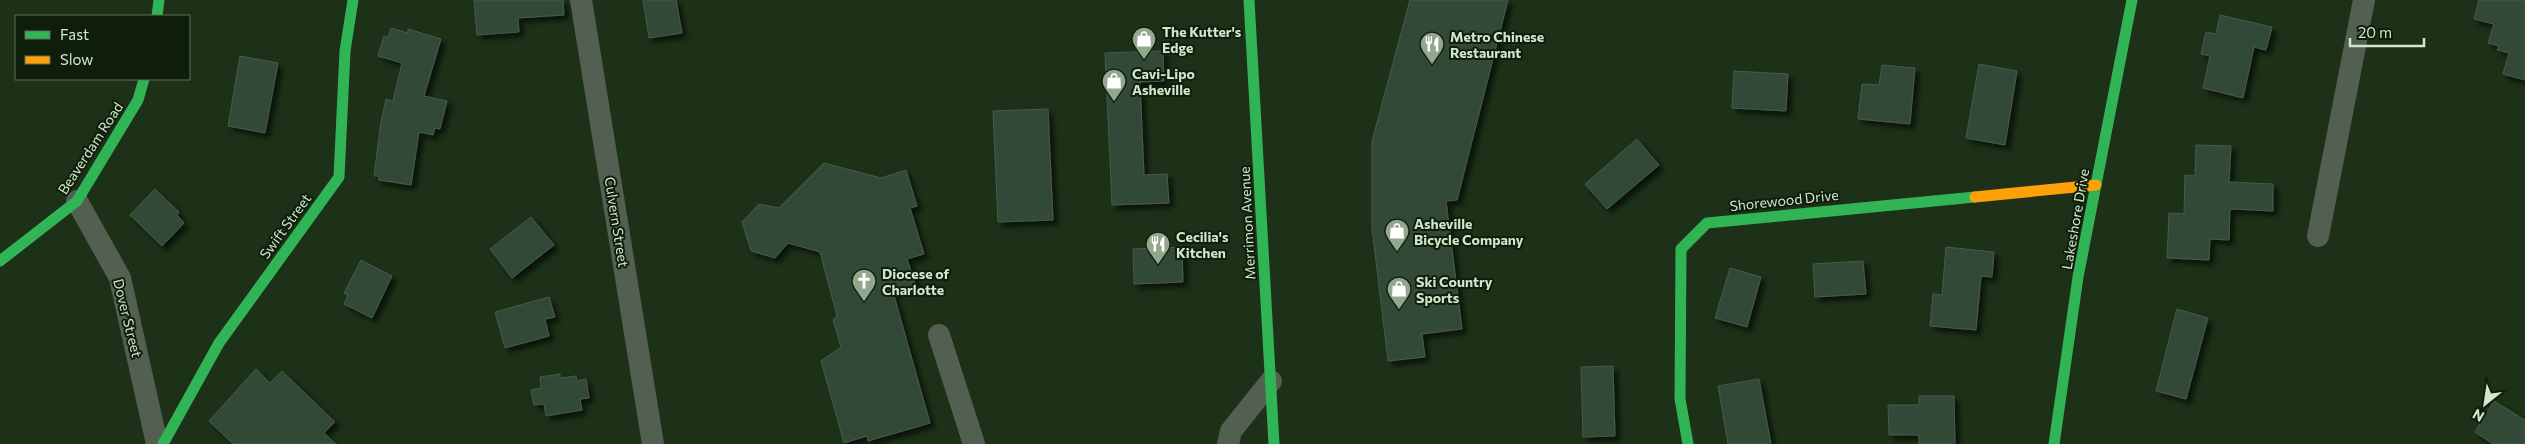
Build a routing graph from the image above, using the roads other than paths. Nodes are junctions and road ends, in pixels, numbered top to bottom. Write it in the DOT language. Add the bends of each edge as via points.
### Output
graph roads {
  1 [pos="158,0"];
  2 [pos="353,0"];
  3 [pos="581,0"];
  4 [pos="1249,0"];
  5 [pos="2132,0"];
  6 [pos="2364,0"];
  7 [pos="157,15"];
  8 [pos="144,80"];
  9 [pos="2096,185"];
  10 [pos="77,201"];
  11 [pos="2318,236"];
  12 [pos="0,262"];
  13 [pos="939,335"];
  14 [pos="1271,381"];
  15 [pos="157,444"];
  16 [pos="163,444"];
  17 [pos="653,444"];
  18 [pos="974,444"];
  19 [pos="1228,444"];
  20 [pos="1274,444"];
  21 [pos="1688,444"];
  22 [pos="2054,444"];
  1 -- 7 [label="street"];
  2 -- 16 [label="street, Swift Street" via="345,51 339,177 219,343"];
  3 -- 17 [label="street, Culvern Street"];
  4 -- 14 [label="street, Merrimon Avenue"];
  5 -- 9 [label="street, Lakeshore Drive"];
  6 -- 11 [label="street"];
  8 -- 10 [label="street, Beaverdam Road" via="138,100"];
  9 -- 21 [label="street, Shorewood Drive" via="1707,223 1680,249 1680,399"];
  9 -- 22 [label="street, Lakeshore Drive" via="2061,381"];
  10 -- 12 [label="street, Beaverdam Road"];
  10 -- 15 [label="street, Dover Street" via="120,278"];
  13 -- 18 [label="street"];
  14 -- 19 [label="street" via="1231,431"];
  14 -- 20 [label="street, Merrimon Avenue"];
}
